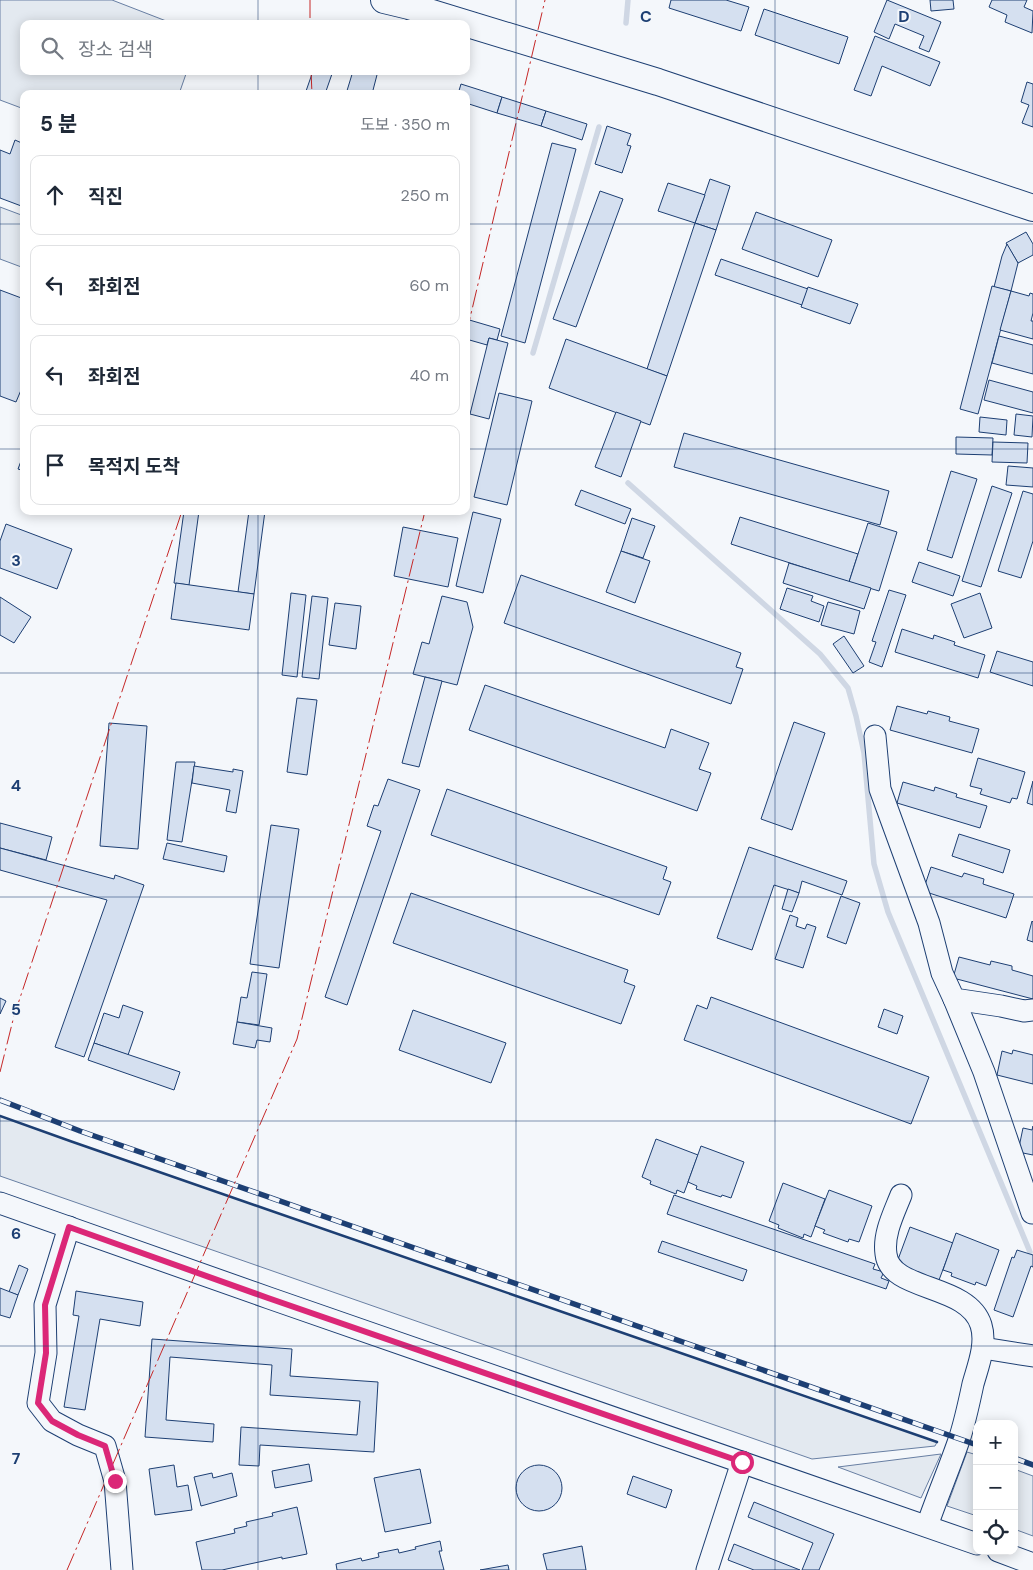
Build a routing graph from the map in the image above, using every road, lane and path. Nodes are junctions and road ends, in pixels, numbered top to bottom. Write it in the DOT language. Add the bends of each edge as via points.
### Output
graph roads {
  1 [pos="384,0"];
  2 [pos="410,3"];
  3 [pos="463,20"];
  4 [pos="470,22"];
  5 [pos="1033,208"];
  6 [pos="875,736"];
  7 [pos="954,1000"];
  8 [pos="1033,1010"];
  9 [pos="901,1195"];
  10 [pos="0,1202"];
  11 [pos="1032,1213"];
  12 [pos="69,1227"];
  13 [pos="983,1348"];
  14 [pos="1033,1356"];
  15 [pos="742,1462"];
  16 [pos="927,1526"];
  17 [pos="973,1543"];
  18 [pos="1009,1555"];
  19 [pos="1033,1564"];
  20 [pos="122,1570"];
  21 [pos="708,1570"];
  1 -- 2 [label="main road"];
  2 -- 3 [label="main road"];
  4 -- 5 [label="main road"];
  6 -- 7 [label="street" via="880,789"];
  7 -- 8 [label="street"];
  7 -- 11 [label="street" via="984,1072"];
  9 -- 13 [label="street" via="888,1231 886,1254 890,1267 912,1282 952,1295 976,1312 982,1327"];
  10 -- 12 [label="street"];
  12 -- 15 [label="street"];
  12 -- 20 [label="street" via="45,1305 46,1353 38,1403 52,1421 105,1446 115,1481"];
  13 -- 14 [label="street"];
  13 -- 16 [label="street" via="959,1439"];
  15 -- 16 [label="street"];
  15 -- 21 [label="street"];
  16 -- 17 [label="street"];
  18 -- 19 [label="street"];
}
